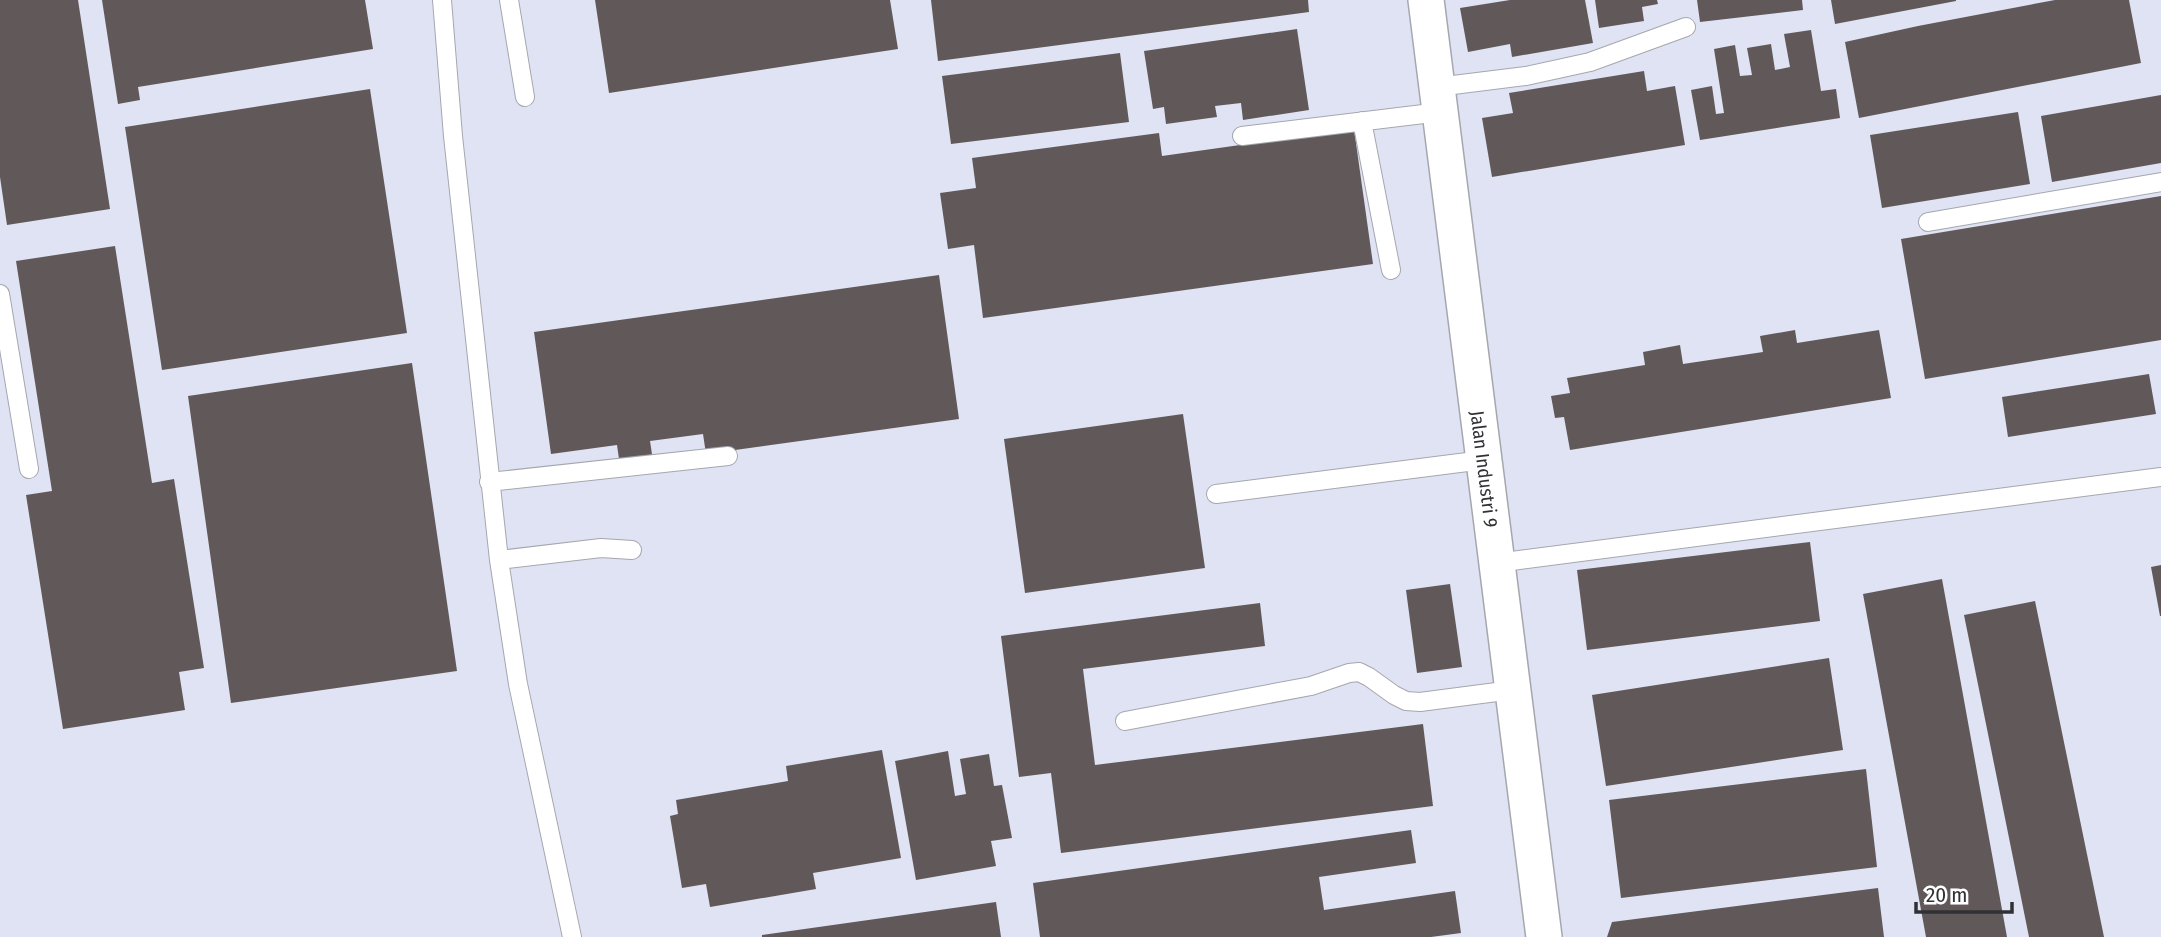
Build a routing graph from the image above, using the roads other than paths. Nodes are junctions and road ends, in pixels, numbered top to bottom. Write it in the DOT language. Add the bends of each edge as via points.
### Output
graph roads {
  1 [pos="442,0"];
  2 [pos="509,0"];
  3 [pos="1426,0"];
  4 [pos="1686,27"];
  5 [pos="525,97"];
  6 [pos="1438,99"];
  7 [pos="1362,121"];
  8 [pos="1242,136"];
  9 [pos="2161,183"];
  10 [pos="1928,222"];
  11 [pos="1391,271"];
  12 [pos="0,294"];
  13 [pos="728,456"];
  14 [pos="1483,460"];
  15 [pos="29,469"];
  16 [pos="2161,477"];
  17 [pos="489,482"];
  18 [pos="1216,494"];
  19 [pos="632,550"];
  20 [pos="499,560"];
  21 [pos="1496,563"];
  22 [pos="1512,690"];
  23 [pos="1125,721"];
  24 [pos="572,937"];
  25 [pos="1544,937"];
  1 -- 17 [label="lane"];
  2 -- 5 [label="lane"];
  3 -- 6 [label="street, Jalan Industri 9"];
  4 -- 6 [label="lane" via="1590,62"];
  6 -- 7 [label="lane"];
  6 -- 14 [label="street, Jalan Industri 9"];
  7 -- 8 [label="lane"];
  7 -- 11 [label="lane"];
  9 -- 10 [label="lane"];
  12 -- 15 [label="lane"];
  13 -- 17 [label="lane"];
  14 -- 18 [label="lane"];
  14 -- 21 [label="street, Jalan Industri 9"];
  16 -- 21 [label="lane"];
  17 -- 20 [label="lane"];
  19 -- 20 [label="lane" via="601,548"];
  20 -- 24 [label="lane" via="518,684"];
  21 -- 22 [label="street, Jalan Industri 9"];
  22 -- 23 [label="lane" via="1406,701 1359,672 1311,686"];
  22 -- 25 [label="street, Jalan Industri 9"];
}
